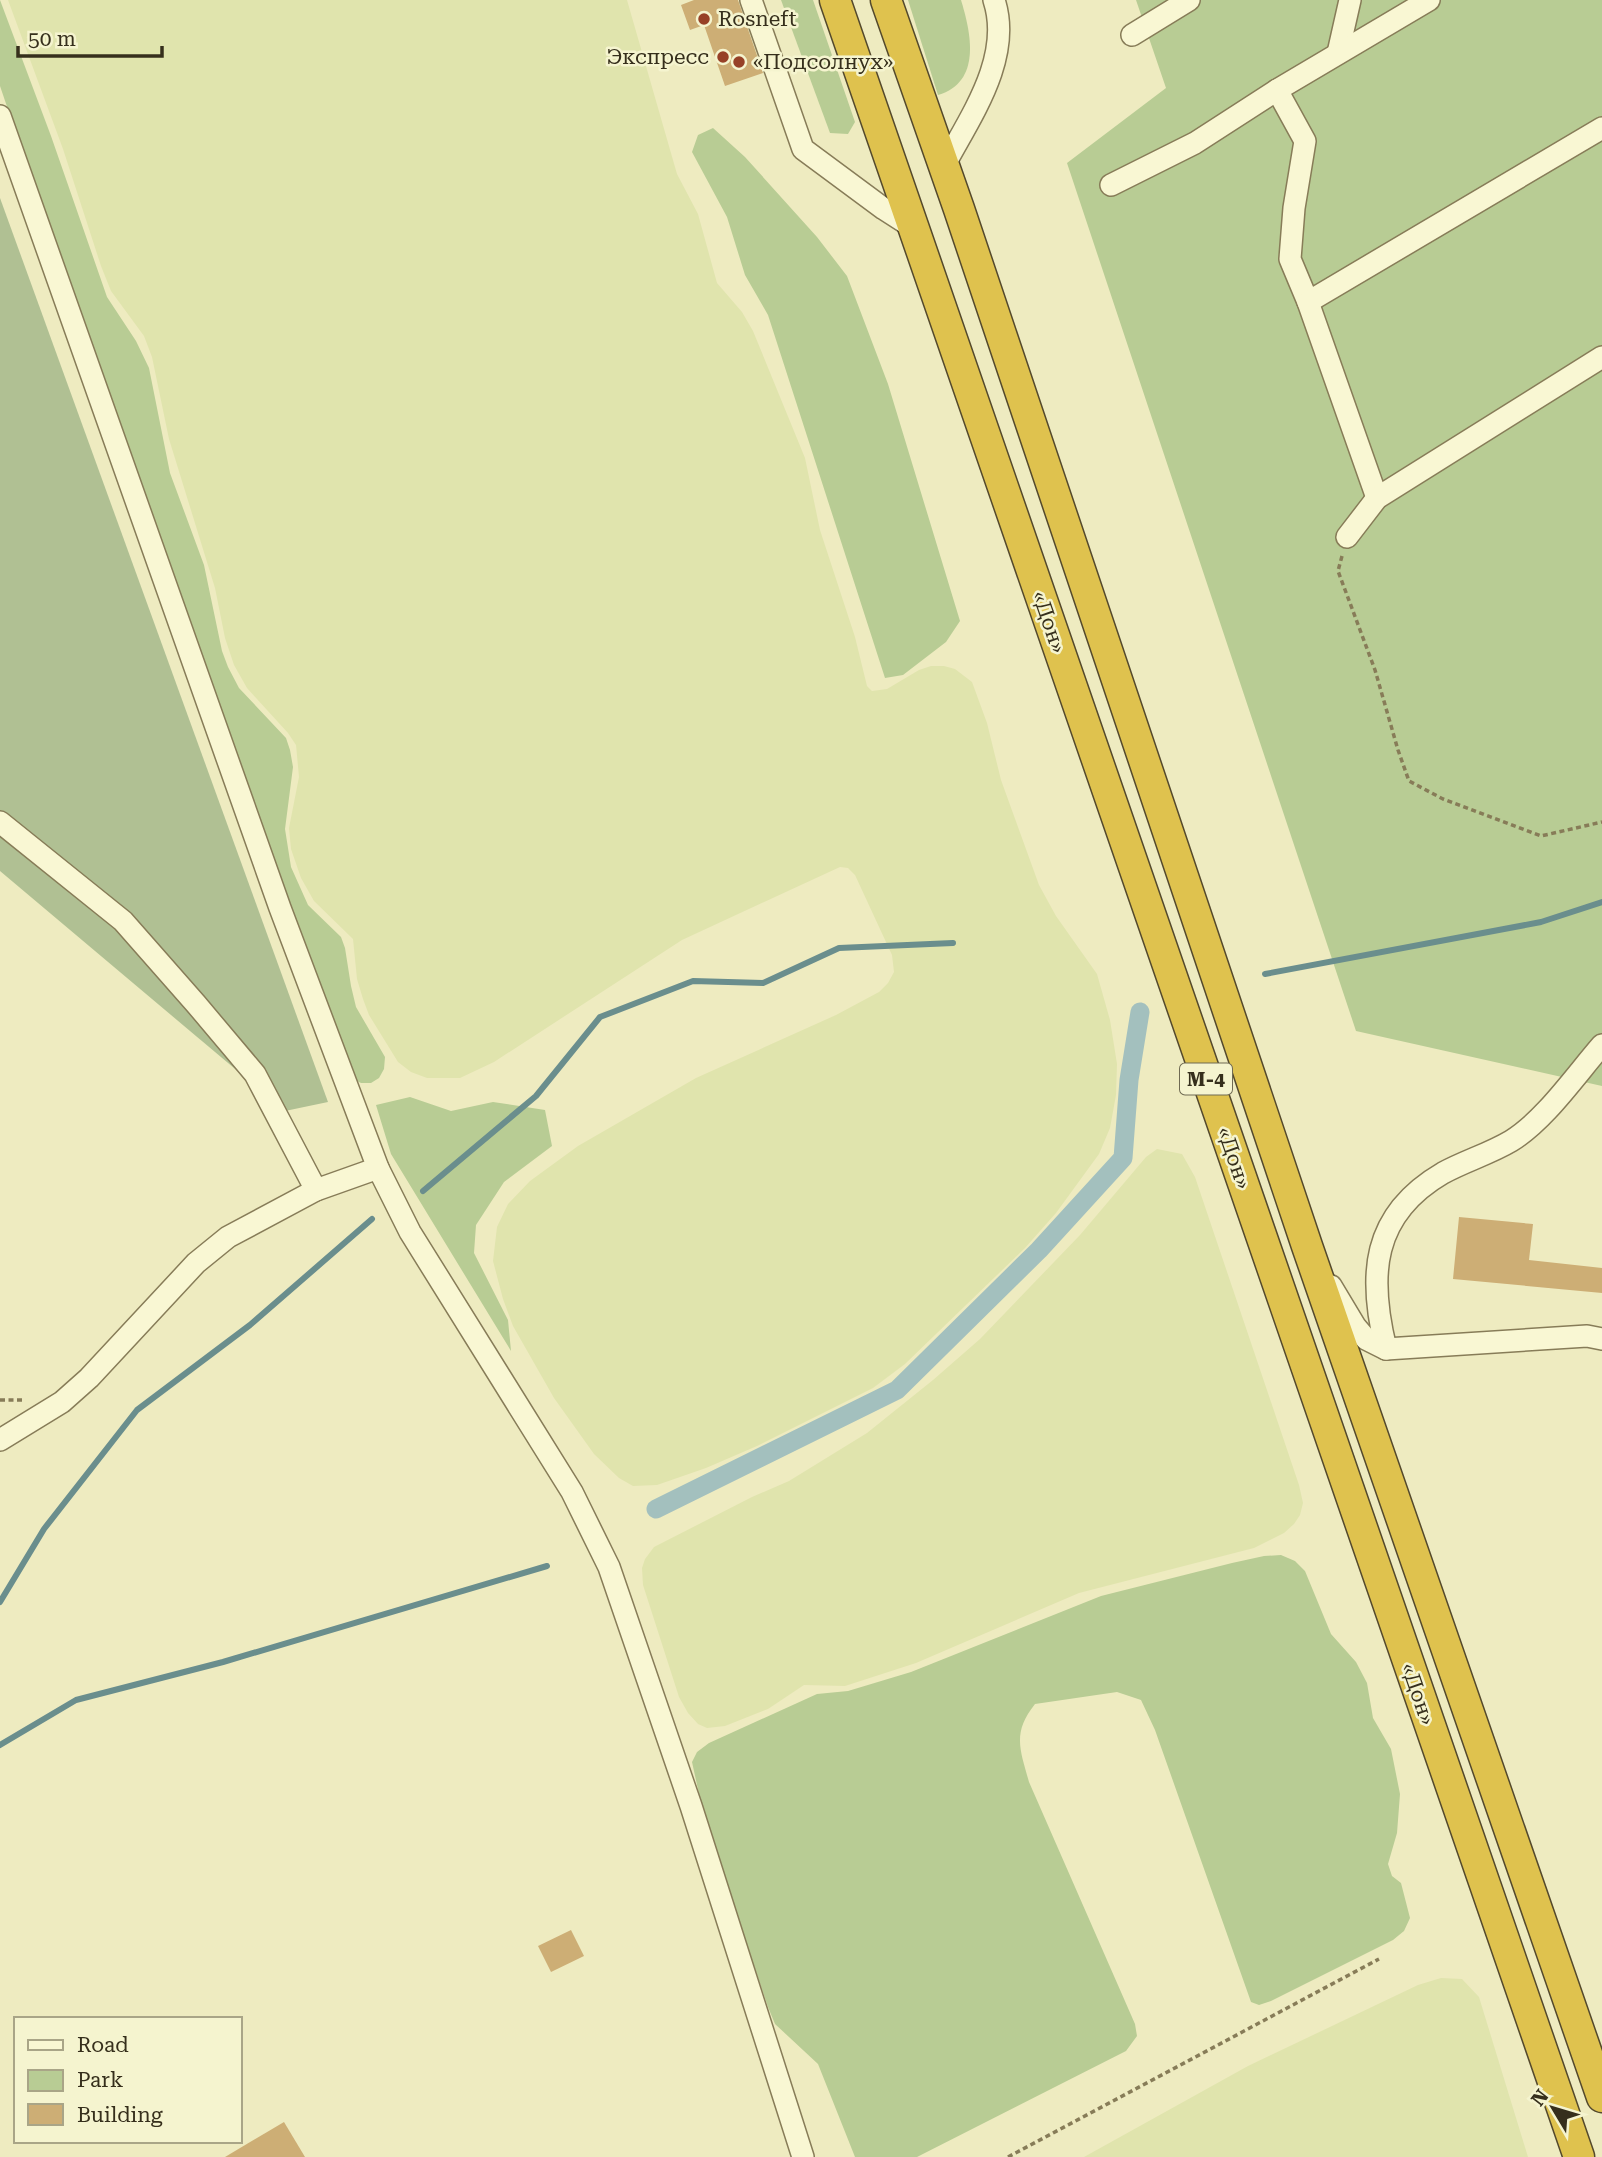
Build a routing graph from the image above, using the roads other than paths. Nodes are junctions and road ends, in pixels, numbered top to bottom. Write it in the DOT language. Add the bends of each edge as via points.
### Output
graph roads {
  1 [pos="751,0"];
  2 [pos="835,0"];
  3 [pos="886,0"];
  4 [pos="994,0"];
  5 [pos="1189,0"];
  6 [pos="1350,0"];
  7 [pos="1429,0"];
  8 [pos="1132,35"];
  9 [pos="1338,53"];
  10 [pos="1277,90"];
  11 [pos="0,116"];
  12 [pos="1602,128"];
  13 [pos="944,166"];
  14 [pos="1111,185"];
  15 [pos="912,227"];
  16 [pos="1308,302"];
  17 [pos="1602,357"];
  18 [pos="1377,498"];
  19 [pos="1347,537"];
  20 [pos="0,822"];
  21 [pos="1602,1045"];
  22 [pos="378,1168"];
  23 [pos="316,1189"];
  24 [pos="1307,1246"];
  25 [pos="1602,1339"];
  26 [pos="1386,1349"];
  27 [pos="0,1440"];
  28 [pos="1602,2097"];
  29 [pos="803,2157"];
  30 [pos="1579,2157"];
  1 -- 15 [label="street" via="803,149"];
  2 -- 15 [label="highway, «Дон» / М-4"];
  3 -- 13 [label="highway, «Дон» / М-4"];
  4 -- 13 [label="street" via="998,53"];
  5 -- 8 [label="street"];
  6 -- 9 [label="street"];
  7 -- 9 [label="street"];
  9 -- 10 [label="street"];
  10 -- 14 [label="street" via="1195,143"];
  10 -- 16 [label="street" via="1305,141 1290,259"];
  11 -- 22 [label="street" via="275,895"];
  12 -- 16 [label="street"];
  13 -- 24 [label="highway, «Дон» / М-4"];
  15 -- 30 [label="highway, «Дон» / М-4"];
  16 -- 18 [label="street"];
  17 -- 18 [label="street"];
  18 -- 19 [label="street"];
  20 -- 23 [label="street" via="122,921 204,1014 255,1074"];
  21 -- 26 [label="street" via="1538,1118 1511,1141 1443,1173 1399,1211 1382,1239 1376,1274 1377,1311"];
  22 -- 23 [label="street"];
  22 -- 29 [label="street" via="410,1232 572,1492 609,1567"];
  23 -- 27 [label="street" via="228,1237 195,1263 89,1378 62,1402"];
  24 -- 26 [label="street" via="1354,1326 1366,1339"];
  24 -- 28 [label="highway, «Дон» / М-4"];
  25 -- 26 [label="street" via="1587,1336"];
}
